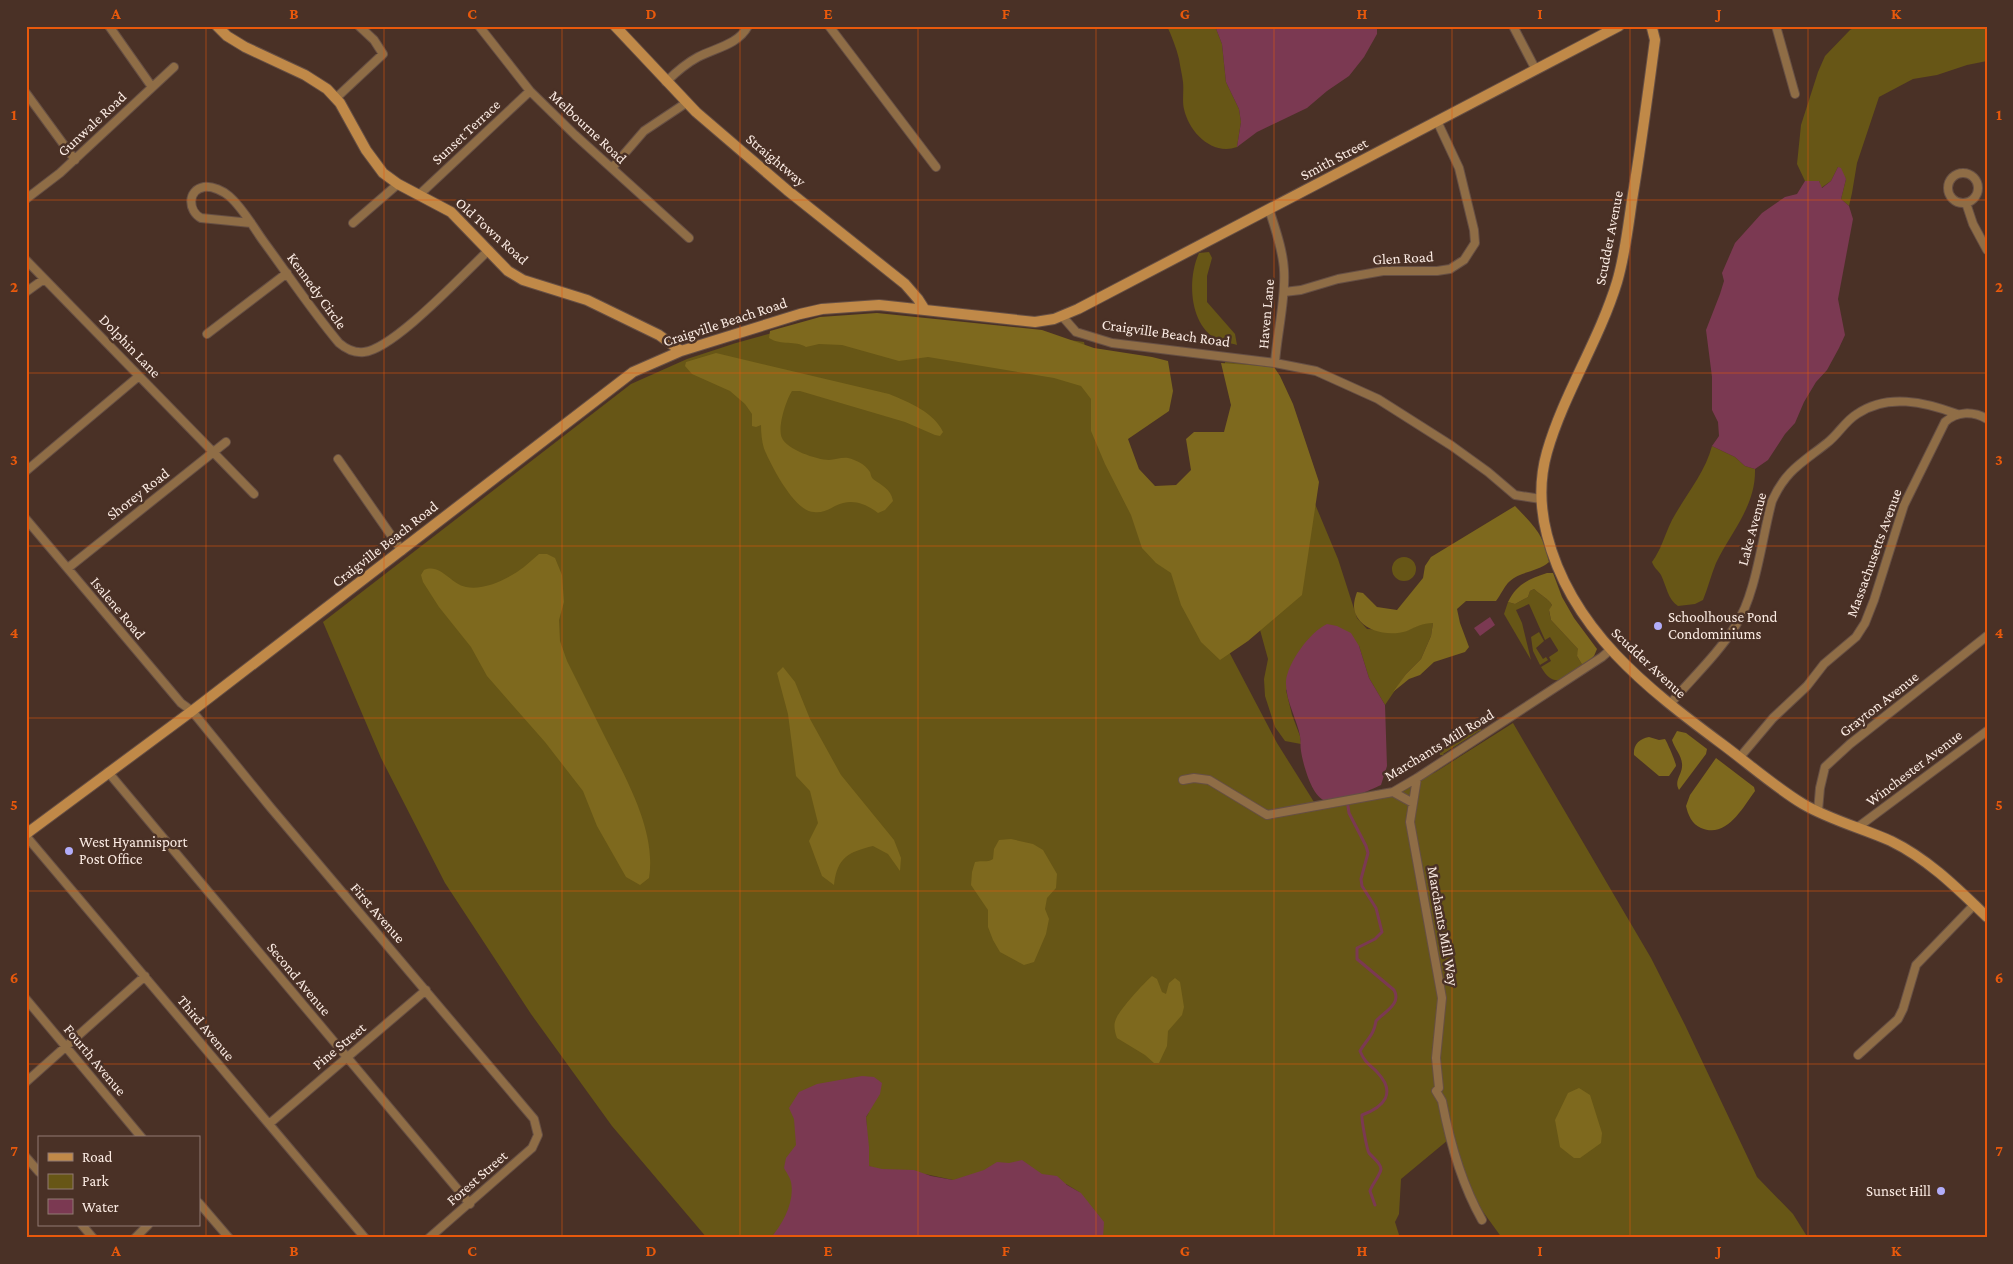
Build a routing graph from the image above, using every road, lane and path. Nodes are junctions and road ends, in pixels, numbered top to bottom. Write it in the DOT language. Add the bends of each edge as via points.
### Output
graph roads {
  1 [pos="109,26"];
  2 [pos="217,26"];
  3 [pos="359,26"];
  4 [pos="479,26"];
  5 [pos="615,26"];
  6 [pos="748,26"];
  7 [pos="829,26"];
  8 [pos="1513,26"];
  9 [pos="1619,26"];
  10 [pos="1653,26"];
  11 [pos="1776,26"];
  12 [pos="174,67"];
  13 [pos="1536,70"];
  14 [pos="666,82"];
  15 [pos="152,87"];
  16 [pos="530,91"];
  17 [pos="26,93"];
  18 [pos="1795,94"];
  19 [pos="336,98"];
  20 [pos="686,103"];
  21 [pos="1437,121"];
  22 [pos="75,160"];
  23 [pos="936,167"];
  24 [pos="612,168"];
  25 [pos="398,184"];
  26 [pos="420,194"];
  27 [pos="26,199"];
  28 [pos="1966,202"];
  29 [pos="1270,209"];
  30 [pos="250,223"];
  31 [pos="354,223"];
  32 [pos="689,238"];
  33 [pos="489,250"];
  34 [pos="1987,250"];
  35 [pos="26,260"];
  36 [pos="287,273"];
  37 [pos="44,279"];
  38 [pos="26,292"];
  39 [pos="1284,292"];
  40 [pos="925,310"];
  41 [pos="1062,316"];
  42 [pos="207,334"];
  43 [pos="681,351"];
  44 [pos="1276,363"];
  45 [pos="139,376"];
  46 [pos="1957,414"];
  47 [pos="1987,419"];
  48 [pos="226,442"];
  49 [pos="212,453"];
  50 [pos="338,458"];
  51 [pos="26,471"];
  52 [pos="254,494"];
  53 [pos="1541,499"];
  54 [pos="26,519"];
  55 [pos="402,551"];
  56 [pos="68,568"];
  57 [pos="1987,636"];
  58 [pos="1610,650"];
  59 [pos="1670,704"];
  60 [pos="192,711"];
  61 [pos="1987,732"];
  62 [pos="1740,757"];
  63 [pos="108,772"];
  64 [pos="1417,778"];
  65 [pos="1183,780"];
  66 [pos="1393,792"];
  67 [pos="1413,803"];
  68 [pos="1818,811"];
  69 [pos="1858,827"];
  70 [pos="26,835"];
  71 [pos="1974,905"];
  72 [pos="1987,917"];
  73 [pos="145,976"];
  74 [pos="426,990"];
  75 [pos="26,999"];
  76 [pos="66,1047"];
  77 [pos="1858,1056"];
  78 [pos="347,1057"];
  79 [pos="26,1082"];
  80 [pos="269,1124"];
  81 [pos="538,1135"];
  82 [pos="140,1136"];
  83 [pos="26,1157"];
  84 [pos="38,1171"];
  85 [pos="200,1204"];
  86 [pos="470,1204"];
  87 [pos="1482,1220"];
  88 [pos="83,1226"];
  89 [pos="147,1226"];
  90 [pos="93,1238"];
  91 [pos="134,1238"];
  92 [pos="229,1238"];
  93 [pos="364,1238"];
  94 [pos="429,1238"];
  1 -- 15 [label="street"];
  2 -- 19 [label="street, Old Town Road" via="245,47 314,80"];
  3 -- 19 [label="street" via="383,54"];
  4 -- 16 [label="street, Melbourne Road"];
  5 -- 14 [label="street, Straightway"];
  6 -- 14 [label="street" via="737,39 696,58"];
  7 -- 23 [label="street"];
  8 -- 13 [label="street"];
  9 -- 13 [label="street, Smith Street"];
  10 -- 53 [label="street, Scudder Avenue" via="1655,40 1642,137 1620,271 1605,318 1584,360 1548,450"];
  11 -- 18 [label="street"];
  12 -- 15 [label="street, Gunwale Road"];
  13 -- 21 [label="street, Smith Street"];
  14 -- 20 [label="street, Straightway"];
  15 -- 22 [label="street, Gunwale Road"];
  16 -- 24 [label="street, Melbourne Road"];
  16 -- 26 [label="street, Sunset Terrace"];
  17 -- 22 [label="street"];
  19 -- 25 [label="street, Old Town Road" via="378,168"];
  20 -- 24 [label="street" via="644,131"];
  20 -- 40 [label="street, Straightway" via="787,190 898,278"];
  21 -- 29 [label="street, Smith Street"];
  21 -- 39 [label="street, Glen Road" via="1459,168 1474,230 1475,243 1464,260 1437,271 1383,271"];
  22 -- 27 [label="street, Gunwale Road"];
  24 -- 32 [label="street, Melbourne Road"];
  25 -- 26 [label="street, Old Town Road"];
  25 -- 31 [label="street"];
  26 -- 33 [label="street, Old Town Road" via="451,212"];
  28 -- 34 [label="street"];
  29 -- 39 [label="street, Haven Lane" via="1284,268"];
  29 -- 41 [label="street, Smith Street"];
  30 -- 30 [label="street, Kennedy Circle" via="231,198 218,190 203,188 192,196 192,209 202,218"];
  30 -- 36 [label="street, Kennedy Circle"];
  33 -- 36 [label="street, Kennedy Circle" via="400,334 364,352 345,348 339,343"];
  33 -- 43 [label="street, Old Town Road" via="508,271 523,280 587,300 659,335"];
  35 -- 37 [label="street, Dolphin Lane"];
  36 -- 42 [label="street"];
  37 -- 38 [label="street"];
  37 -- 45 [label="street, Dolphin Lane"];
  39 -- 44 [label="street, Haven Lane"];
  40 -- 41 [label="street, Craigville Beach Road" via="1028,322"];
  40 -- 43 [label="street, Craigville Beach Road" via="879,305 822,310 792,316"];
  41 -- 44 [label="street, Craigville Beach Road" via="1076,332 1112,343"];
  43 -- 55 [label="street, Craigville Beach Road" via="633,372"];
  44 -- 53 [label="street, Craigville Beach Road" via="1316,371 1362,391 1452,446 1515,495"];
  45 -- 49 [label="street, Dolphin Lane"];
  45 -- 51 [label="street"];
  46 -- 47 [label="street, Lake Avenue"];
  46 -- 59 [label="street, Lake Avenue" via="1937,406 1903,401 1870,406 1857,413 1828,443 1792,470 1772,501 1753,582 1737,625"];
  46 -- 62 [label="street, Massachusetts Avenue" via="1944,422 1907,497 1872,605 1856,637 1824,664"];
  48 -- 49 [label="street, Shorey Road"];
  49 -- 52 [label="street, Dolphin Lane"];
  49 -- 56 [label="street, Shorey Road"];
  50 -- 55 [label="street"];
  53 -- 58 [label="street, Scudder Avenue" via="1546,532 1557,566 1583,615"];
  54 -- 56 [label="street, Isalene Road"];
  55 -- 60 [label="street, Craigville Beach Road"];
  56 -- 60 [label="street, Isalene Road" via="175,697"];
  57 -- 68 [label="street, Grayton Avenue" via="1825,767"];
  58 -- 59 [label="street, Scudder Avenue"];
  58 -- 64 [label="street, Marchants Mill Road"];
  59 -- 62 [label="street, Scudder Avenue"];
  60 -- 63 [label="street, Craigville Beach Road"];
  60 -- 74 [label="street, First Avenue"];
  61 -- 69 [label="street, Winchester Avenue"];
  62 -- 68 [label="street, Scudder Avenue" via="1795,799"];
  63 -- 70 [label="street, Craigville Beach Road"];
  63 -- 78 [label="street, Second Avenue"];
  64 -- 66 [label="street, Marchants Mill Road"];
  64 -- 67 [label="street, Marchants Mill Way"];
  65 -- 66 [label="street, Marchants Mill Road" via="1209,780 1267,815"];
  66 -- 67 [label="street"];
  67 -- 87 [label="street, Marchants Mill Way" via="1410,822 1442,998 1436,1058 1439,1088 1436,1091 1442,1101 1459,1172"];
  68 -- 69 [label="street, Scudder Avenue"];
  69 -- 71 [label="street, Scudder Avenue" via="1890,841 1927,864"];
  70 -- 73 [label="street, Third Avenue"];
  71 -- 72 [label="street, Scudder Avenue"];
  71 -- 77 [label="street" via="1916,966 1898,1019"];
  73 -- 76 [label="street"];
  73 -- 80 [label="street, Third Avenue"];
  74 -- 78 [label="street, Pine Street"];
  74 -- 81 [label="street, First Avenue" via="529,1113"];
  75 -- 76 [label="street, Fourth Avenue"];
  76 -- 79 [label="street"];
  76 -- 82 [label="street, Fourth Avenue"];
  78 -- 80 [label="street, Pine Street"];
  78 -- 86 [label="street, Second Avenue"];
  80 -- 93 [label="street, Third Avenue"];
  81 -- 86 [label="street, Forest Street" via="532,1148"];
  83 -- 84 [label="street"];
  85 -- 92 [label="street"];
  86 -- 94 [label="street, Forest Street"];
  88 -- 90 [label="street"];
  89 -- 91 [label="street"];
}
